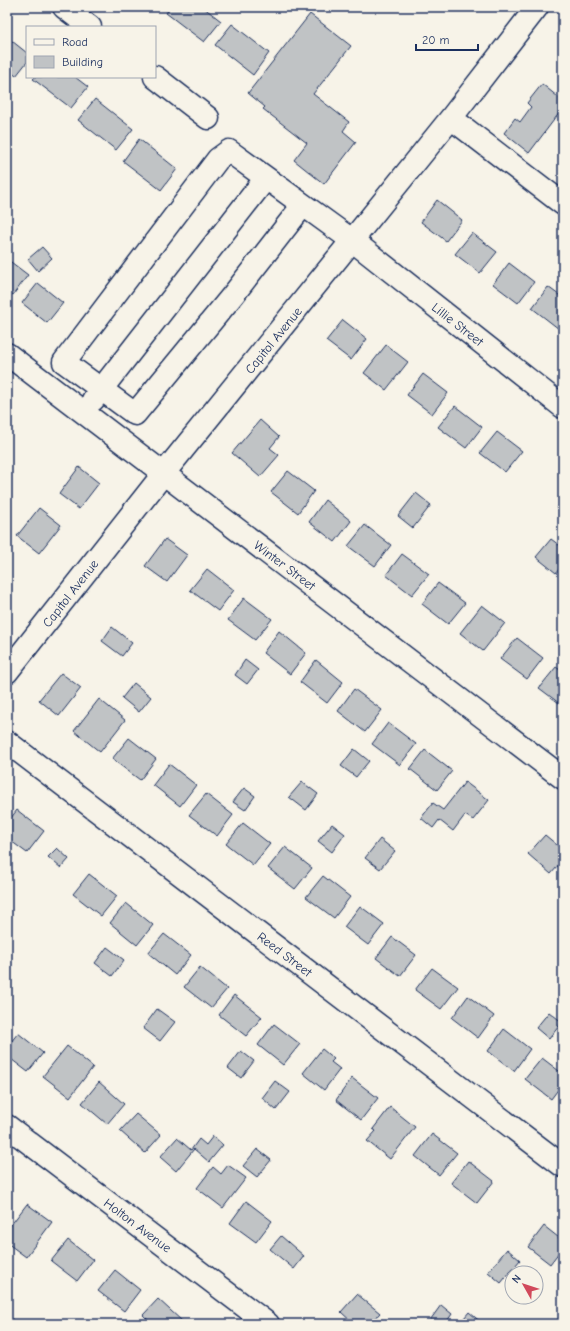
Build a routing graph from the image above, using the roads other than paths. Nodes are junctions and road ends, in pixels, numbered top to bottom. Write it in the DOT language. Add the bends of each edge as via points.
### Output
graph roads {
  1 [pos="64,7"];
  2 [pos="537,7"];
  3 [pos="89,26"];
  4 [pos="156,78"];
  5 [pos="208,118"];
  6 [pos="451,118"];
  7 [pos="266,178"];
  8 [pos="563,204"];
  9 [pos="303,205"];
  10 [pos="353,241"];
  11 [pos="7,354"];
  12 [pos="101,389"];
  13 [pos="563,407"];
  14 [pos="84,413"];
  15 [pos="164,473"];
  16 [pos="7,672"];
  17 [pos="7,742"];
  18 [pos="563,778"];
  19 [pos="7,1126"];
  20 [pos="563,1166"];
  21 [pos="268,1324"];
  1 -- 3 [label="street"];
  2 -- 6 [label="street, Capitol Avenue"];
  4 -- 5 [label="street"];
  6 -- 8 [label="street"];
  6 -- 10 [label="street, Capitol Avenue"];
  7 -- 9 [label="street, Lillie Street"];
  7 -- 12 [label="street"];
  7 -- 12 [label="street, Lillie Street" via="229,151 218,159 64,362"];
  9 -- 10 [label="street, Lillie Street"];
  9 -- 12 [label="street" via="233,296 134,414"];
  10 -- 13 [label="street, Lillie Street"];
  10 -- 15 [label="street, Capitol Avenue"];
  11 -- 14 [label="street, Winter Street"];
  12 -- 14 [label="street"];
  14 -- 15 [label="street, Winter Street"];
  15 -- 16 [label="street, Capitol Avenue"];
  15 -- 18 [label="street, Winter Street"];
  17 -- 20 [label="street, Reed Street"];
  19 -- 21 [label="street, Holton Avenue"];
}
